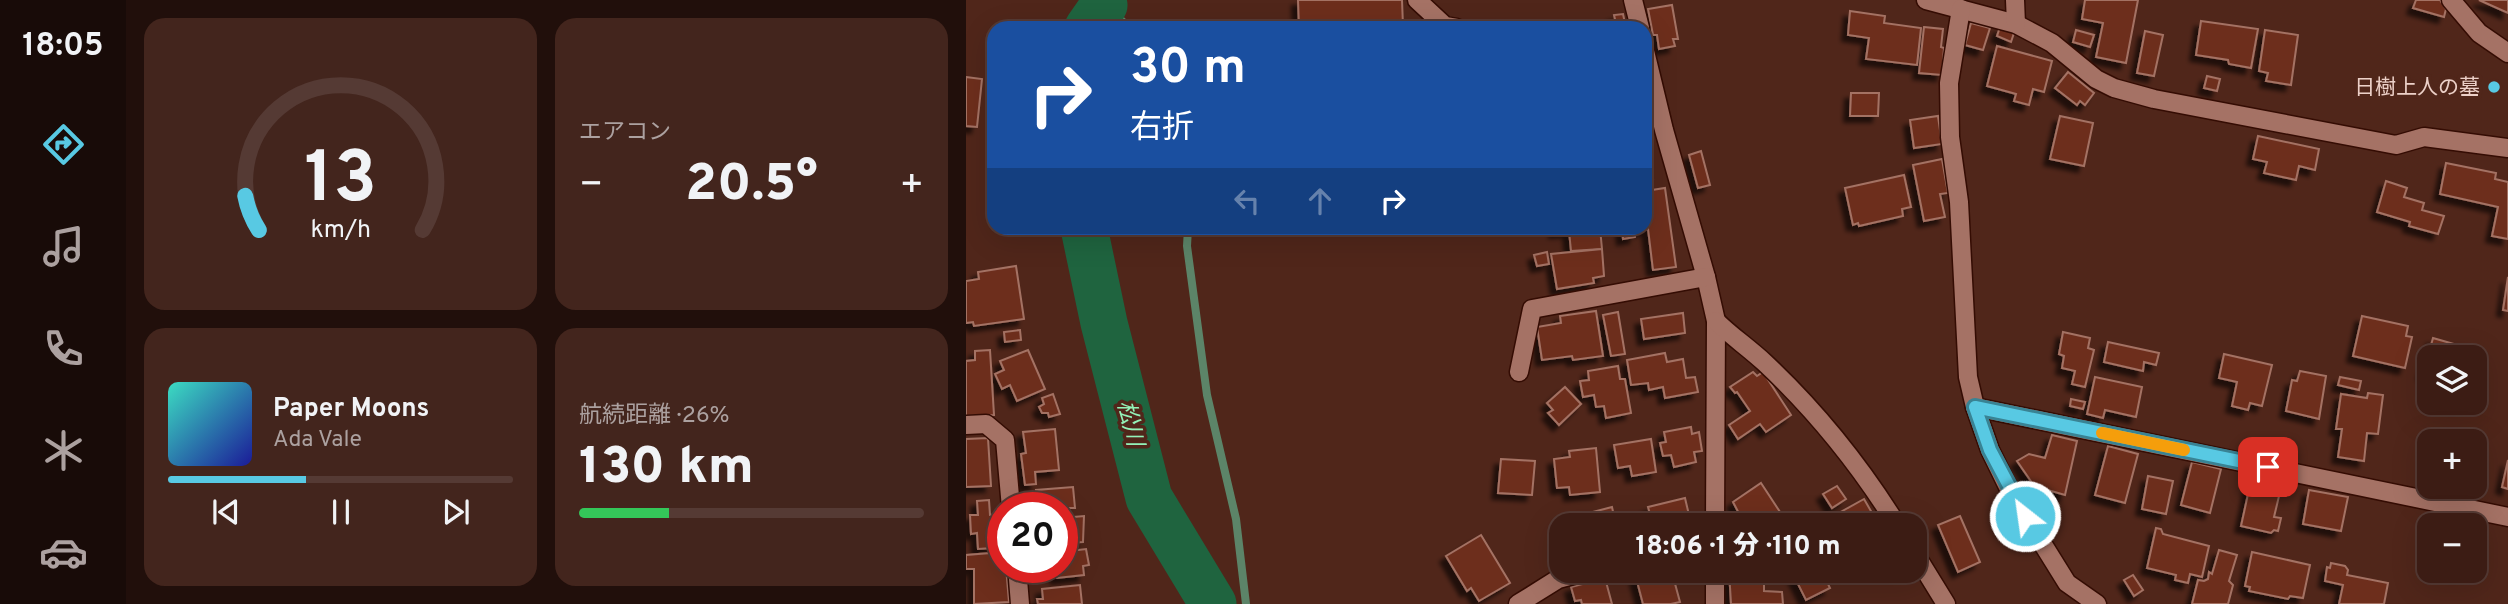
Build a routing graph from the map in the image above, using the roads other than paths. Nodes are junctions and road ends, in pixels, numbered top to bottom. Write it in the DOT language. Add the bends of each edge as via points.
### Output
graph roads {
  1 [pos="1417,0"];
  2 [pos="1633,0"];
  3 [pos="1926,0"];
  4 [pos="2015,0"];
  5 [pos="2451,0"];
  6 [pos="1955,5"];
  7 [pos="1440,21"];
  8 [pos="1638,21"];
  9 [pos="2016,24"];
  10 [pos="2508,53"];
  11 [pos="1652,85"];
  12 [pos="2508,148"];
  13 [pos="1706,278"];
  14 [pos="1716,321"];
  15 [pos="1519,372"];
  16 [pos="1975,407"];
  17 [pos="966,425"];
  18 [pos="1010,492"];
  19 [pos="1715,513"];
  20 [pos="1890,513"];
  21 [pos="2508,517"];
  22 [pos="1927,573"];
  23 [pos="1018,583"];
  24 [pos="1552,583"];
  25 [pos="1715,583"];
  26 [pos="1020,604"];
  27 [pos="1518,604"];
  28 [pos="1715,604"];
  29 [pos="1946,604"];
  30 [pos="2097,604"];
  1 -- 7 [label="street"];
  2 -- 8 [label="street"];
  3 -- 6 [label="street"];
  4 -- 9 [label="street"];
  5 -- 10 [label="street" via="2479,33"];
  6 -- 9 [label="street"];
  6 -- 16 [label="street" via="1950,137 1959,202 1968,377"];
  9 -- 12 [label="street" via="2052,43 2114,89 2396,145 2424,137"];
  11 -- 13 [label="street"];
  13 -- 14 [label="street"];
  13 -- 15 [label="street" via="1532,309"];
  14 -- 19 [label="street"];
  14 -- 20 [label="street" via="1814,414"];
  16 -- 21 [label="street"];
  16 -- 30 [label="street" via="2011,493 2067,583"];
  17 -- 18 [label="street" via="986,424 1005,440"];
  22 -- 29 [label="street"];
  23 -- 26 [label="street"];
  24 -- 27 [label="street"];
  25 -- 28 [label="street"];
}
